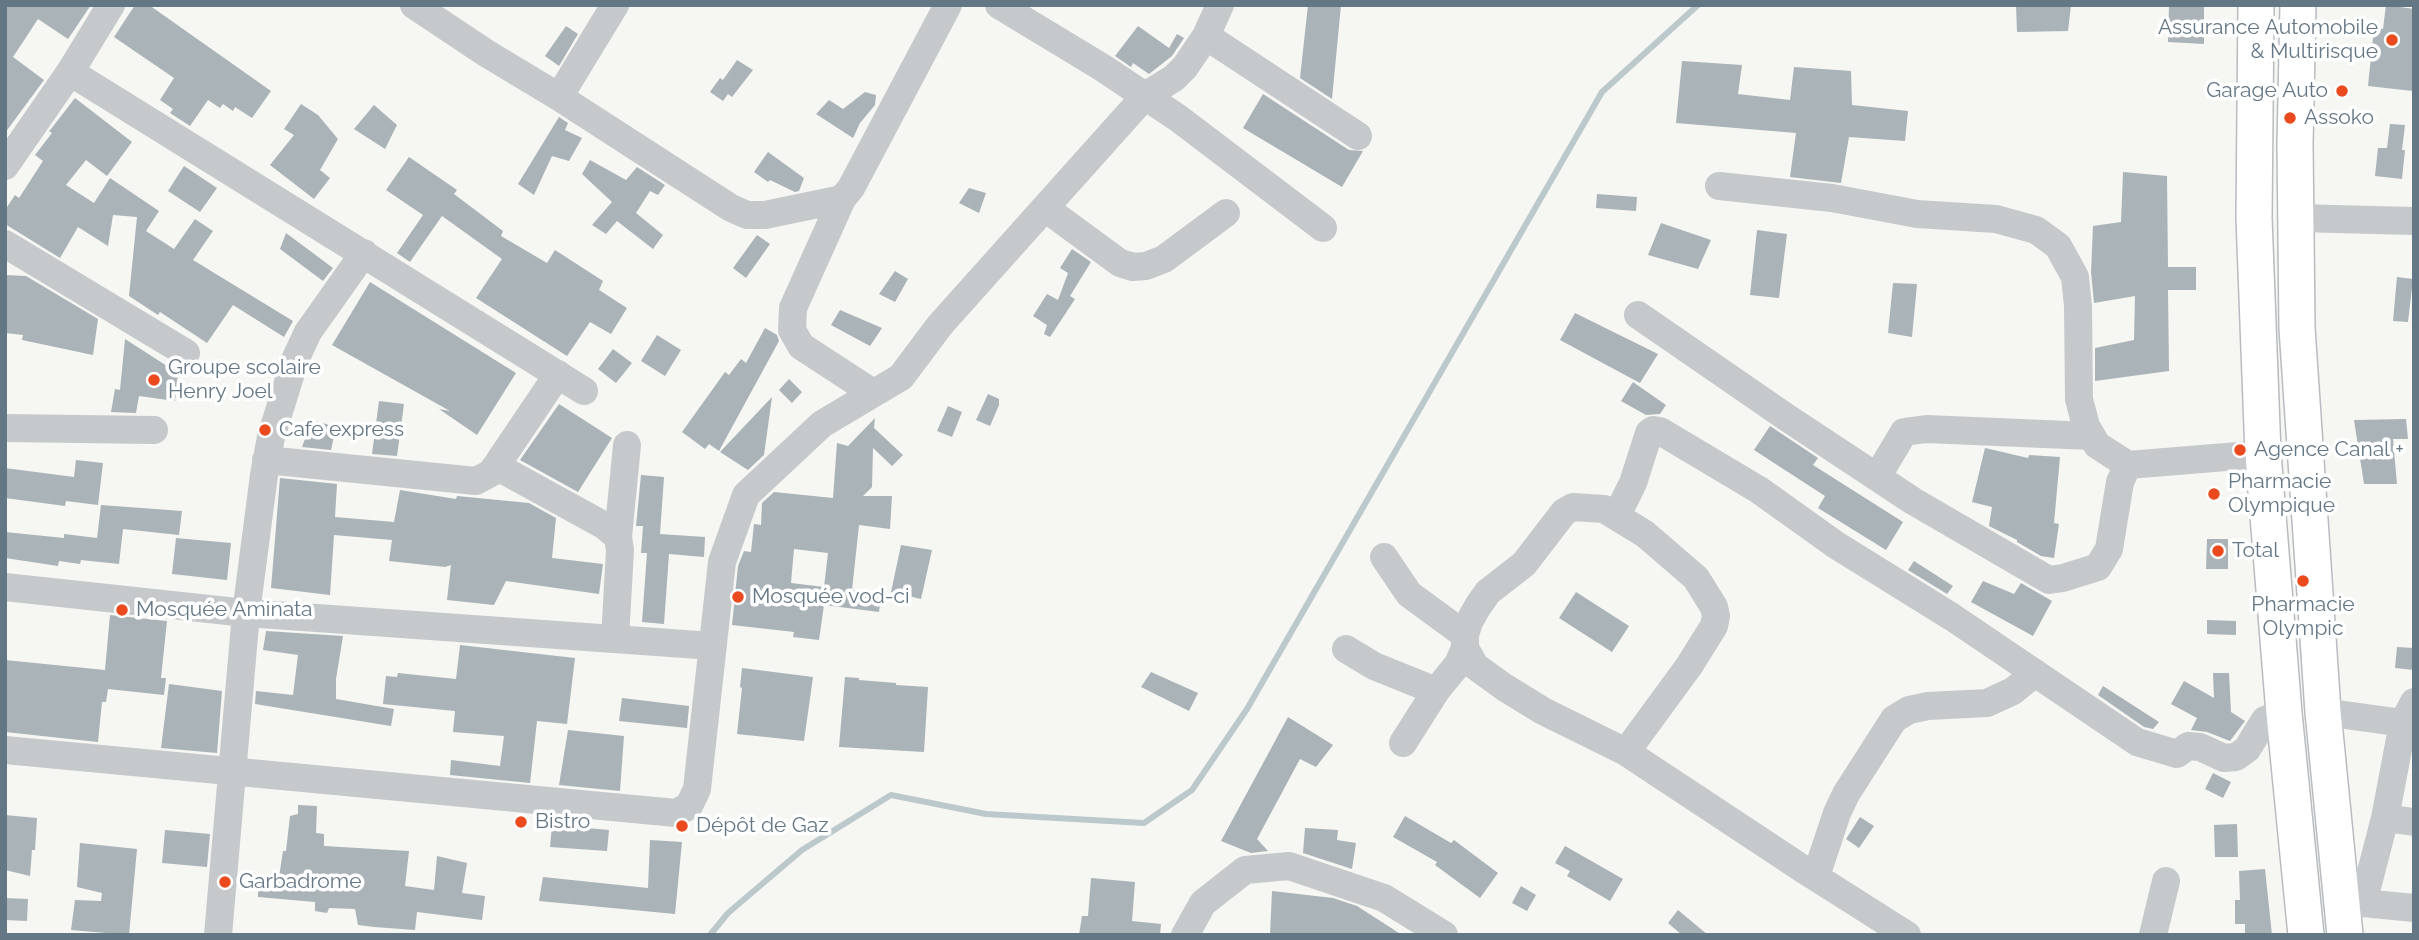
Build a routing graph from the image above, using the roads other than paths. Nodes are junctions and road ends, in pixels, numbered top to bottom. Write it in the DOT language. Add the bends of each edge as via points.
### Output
graph roads {
  1 [pos="111,5"];
  2 [pos="414,5"];
  3 [pos="615,5"];
  4 [pos="948,5"];
  5 [pos="999,5"];
  6 [pos="1220,5"];
  7 [pos="2256,5"];
  8 [pos="2298,5"];
  9 [pos="1206,36"];
  10 [pos="70,72"];
  11 [pos="1145,96"];
  12 [pos="559,97"];
  13 [pos="1357,136"];
  14 [pos="5,166"];
  15 [pos="1719,186"];
  16 [pos="842,200"];
  17 [pos="1045,208"];
  18 [pos="1226,213"];
  19 [pos="2296,218"];
  20 [pos="2414,221"];
  21 [pos="1323,228"];
  22 [pos="5,244"];
  23 [pos="364,253"];
  24 [pos="1638,315"];
  25 [pos="186,353"];
  26 [pos="558,374"];
  27 [pos="584,391"];
  28 [pos="873,393"];
  29 [pos="5,428"];
  30 [pos="155,430"];
  31 [pos="2091,436"];
  32 [pos="627,445"];
  33 [pos="2263,454"];
  34 [pos="266,460"];
  35 [pos="2127,465"];
  36 [pos="496,466"];
  37 [pos="1878,477"];
  38 [pos="1617,515"];
  39 [pos="618,537"];
  40 [pos="1384,557"];
  41 [pos="5,587"];
  42 [pos="246,613"];
  43 [pos="615,639"];
  44 [pos="1465,641"];
  45 [pos="713,646"];
  46 [pos="1346,649"];
  47 [pos="2035,673"];
  48 [pos="1436,691"];
  49 [pos="2323,712"];
  50 [pos="2284,713"];
  51 [pos="2409,713"];
  52 [pos="1403,743"];
  53 [pos="5,750"];
  54 [pos="1626,752"];
  55 [pos="232,772"];
  56 [pos="2385,818"];
  57 [pos="2414,821"];
  58 [pos="1806,871"];
  59 [pos="2166,881"];
  60 [pos="2414,908"];
  61 [pos="2350,915"];
  62 [pos="218,935"];
  63 [pos="1185,935"];
  64 [pos="1444,935"];
  65 [pos="1907,935"];
  66 [pos="2153,935"];
  67 [pos="2306,935"];
  1 -- 10 [label="street"];
  2 -- 12 [label="street"];
  3 -- 12 [label="street"];
  4 -- 16 [label="street"];
  5 -- 11 [label="street"];
  6 -- 9 [label="street"];
  7 -- 33 [label="main road" via="2254,218"];
  8 -- 19 [label="main road"];
  9 -- 11 [label="street" via="1174,78"];
  9 -- 13 [label="street"];
  10 -- 14 [label="street"];
  10 -- 23 [label="street"];
  11 -- 17 [label="street"];
  11 -- 21 [label="street"];
  12 -- 16 [label="street" via="747,215"];
  15 -- 31 [label="street" via="1832,198 1917,214 1996,219 2036,230 2058,246 2075,277 2080,399"];
  16 -- 28 [label="street" via="793,308 792,330 801,346"];
  17 -- 18 [label="street" via="1120,263 1133,267 1164,259"];
  17 -- 28 [label="street" via="940,325 901,377"];
  19 -- 20 [label="street"];
  19 -- 49 [label="main road" via="2297,328"];
  22 -- 25 [label="street"];
  23 -- 26 [label="street"];
  23 -- 34 [label="street" via="303,341"];
  24 -- 37 [label="street"];
  26 -- 27 [label="street"];
  26 -- 36 [label="street"];
  28 -- 45 [label="street" via="822,424 746,495 722,562"];
  29 -- 30 [label="street"];
  31 -- 35 [label="street"];
  31 -- 37 [label="street" via="1903,432"];
  32 -- 39 [label="street"];
  33 -- 35 [label="street"];
  33 -- 50 [label="main road"];
  34 -- 36 [label="street" via="476,481"];
  34 -- 42 [label="street"];
  35 -- 37 [label="street" via="2109,549 2098,567 2055,580 1936,515"];
  36 -- 39 [label="street"];
  38 -- 44 [label="street" via="1595,507 1573,507 1564,512 1524,564 1478,606"];
  38 -- 47 [label="street" via="1649,433 1660,431 1748,483"];
  38 -- 54 [label="street" via="1696,578 1716,616 1689,666"];
  39 -- 43 [label="street"];
  40 -- 44 [label="street" via="1409,594"];
  41 -- 42 [label="street"];
  42 -- 43 [label="street"];
  42 -- 55 [label="street"];
  43 -- 45 [label="street"];
  44 -- 48 [label="street" via="1458,664"];
  44 -- 54 [label="street" via="1475,666 1504,687"];
  45 -- 55 [label="street" via="697,789 689,806 676,813"];
  46 -- 48 [label="street" via="1374,666"];
  47 -- 50 [label="street" via="2137,742 2177,754 2200,747 2224,758 2236,757 2246,750 2264,720"];
  47 -- 58 [label="street" via="1987,703 1928,706 1894,719 1846,794 1820,864 1815,871"];
  48 -- 52 [label="street"];
  49 -- 51 [label="street"];
  49 -- 61 [label="main road"];
  50 -- 67 [label="main road"];
  51 -- 56 [label="street"];
  53 -- 55 [label="street"];
  54 -- 58 [label="street"];
  55 -- 62 [label="street"];
  56 -- 57 [label="street"];
  56 -- 61 [label="street"];
  58 -- 65 [label="street"];
  59 -- 66 [label="street"];
  60 -- 61 [label="street"];
  63 -- 64 [label="street" via="1203,903 1245,870 1289,866 1384,898"];
}
